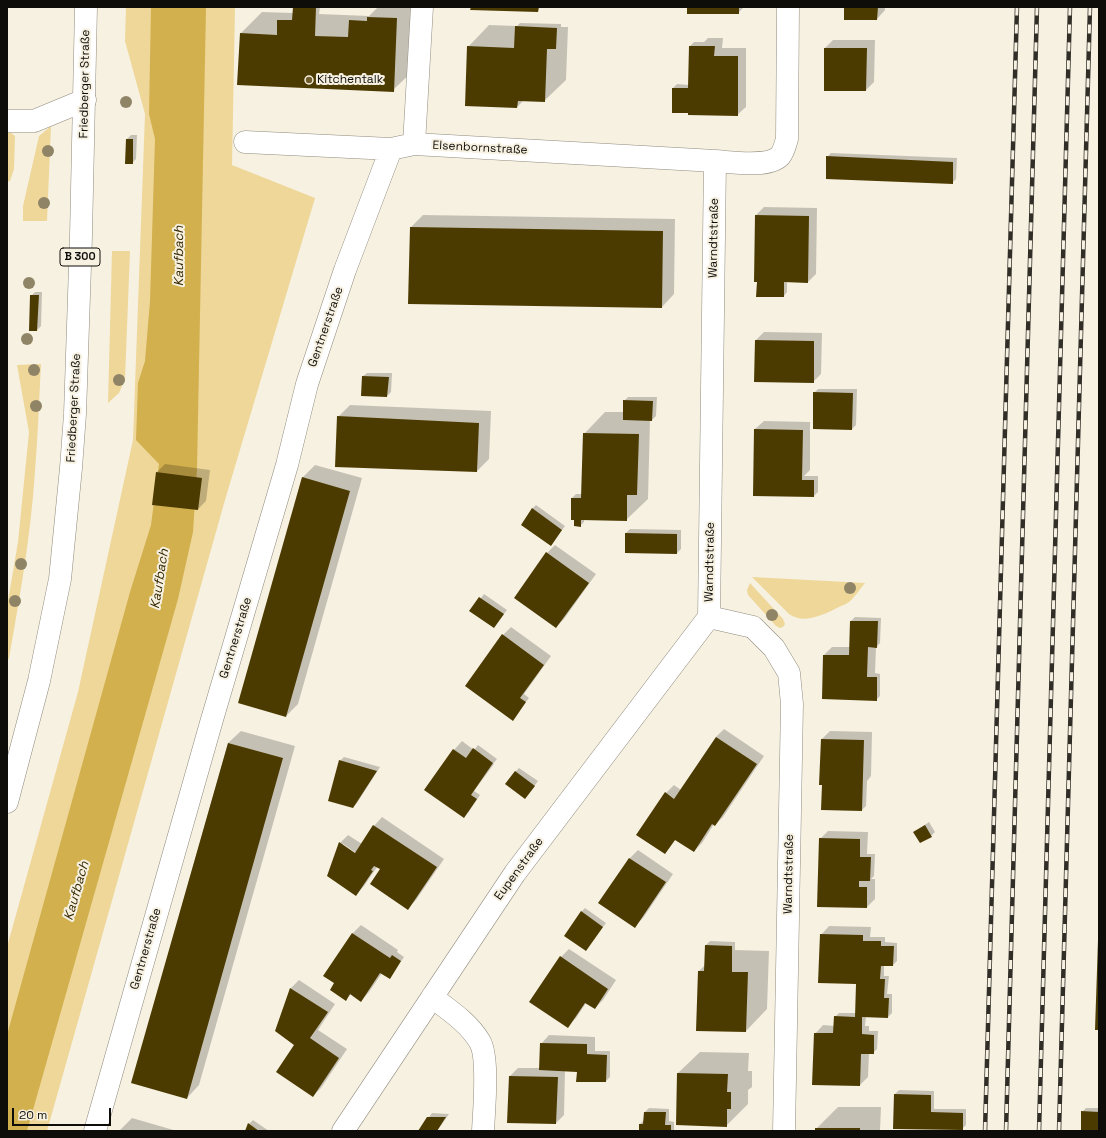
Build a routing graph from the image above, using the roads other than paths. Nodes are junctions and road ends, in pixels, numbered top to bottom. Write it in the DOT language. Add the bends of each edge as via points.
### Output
graph roads {
  1 [pos="86,7"];
  2 [pos="422,7"];
  3 [pos="788,7"];
  4 [pos="85,100"];
  5 [pos="7,121"];
  6 [pos="245,142"];
  7 [pos="414,144"];
  8 [pos="391,149"];
  9 [pos="715,161"];
  10 [pos="709,617"];
  11 [pos="7,802"];
  12 [pos="432,997"];
  13 [pos="95,1131"];
  14 [pos="343,1131"];
  15 [pos="483,1131"];
  16 [pos="784,1131"];
  1 -- 4 [label="street, Friedberger Straße / B 300"];
  2 -- 7 [label="street"];
  3 -- 9 [label="street" via="785,148 772,162"];
  4 -- 5 [label="street" via="34,121"];
  4 -- 11 [label="street, Friedberger Straße / B 300" via="75,414 60,579 40,681"];
  6 -- 8 [label="street, Elsenbornstraße"];
  7 -- 8 [label="street, Elsenbornstraße"];
  7 -- 9 [label="street, Elsenbornstraße"];
  8 -- 13 [label="street, Gentnerstraße" via="345,270 307,384 287,465 210,723"];
  9 -- 10 [label="street, Warndtstraße"];
  10 -- 12 [label="street, Eupenstraße" via="515,873"];
  10 -- 16 [label="street, Warndtstraße" via="752,627 774,648 789,673 792,704"];
  12 -- 14 [label="street, Eupenstraße"];
  12 -- 15 [label="street" via="462,1021 480,1042 485,1066"];
}
